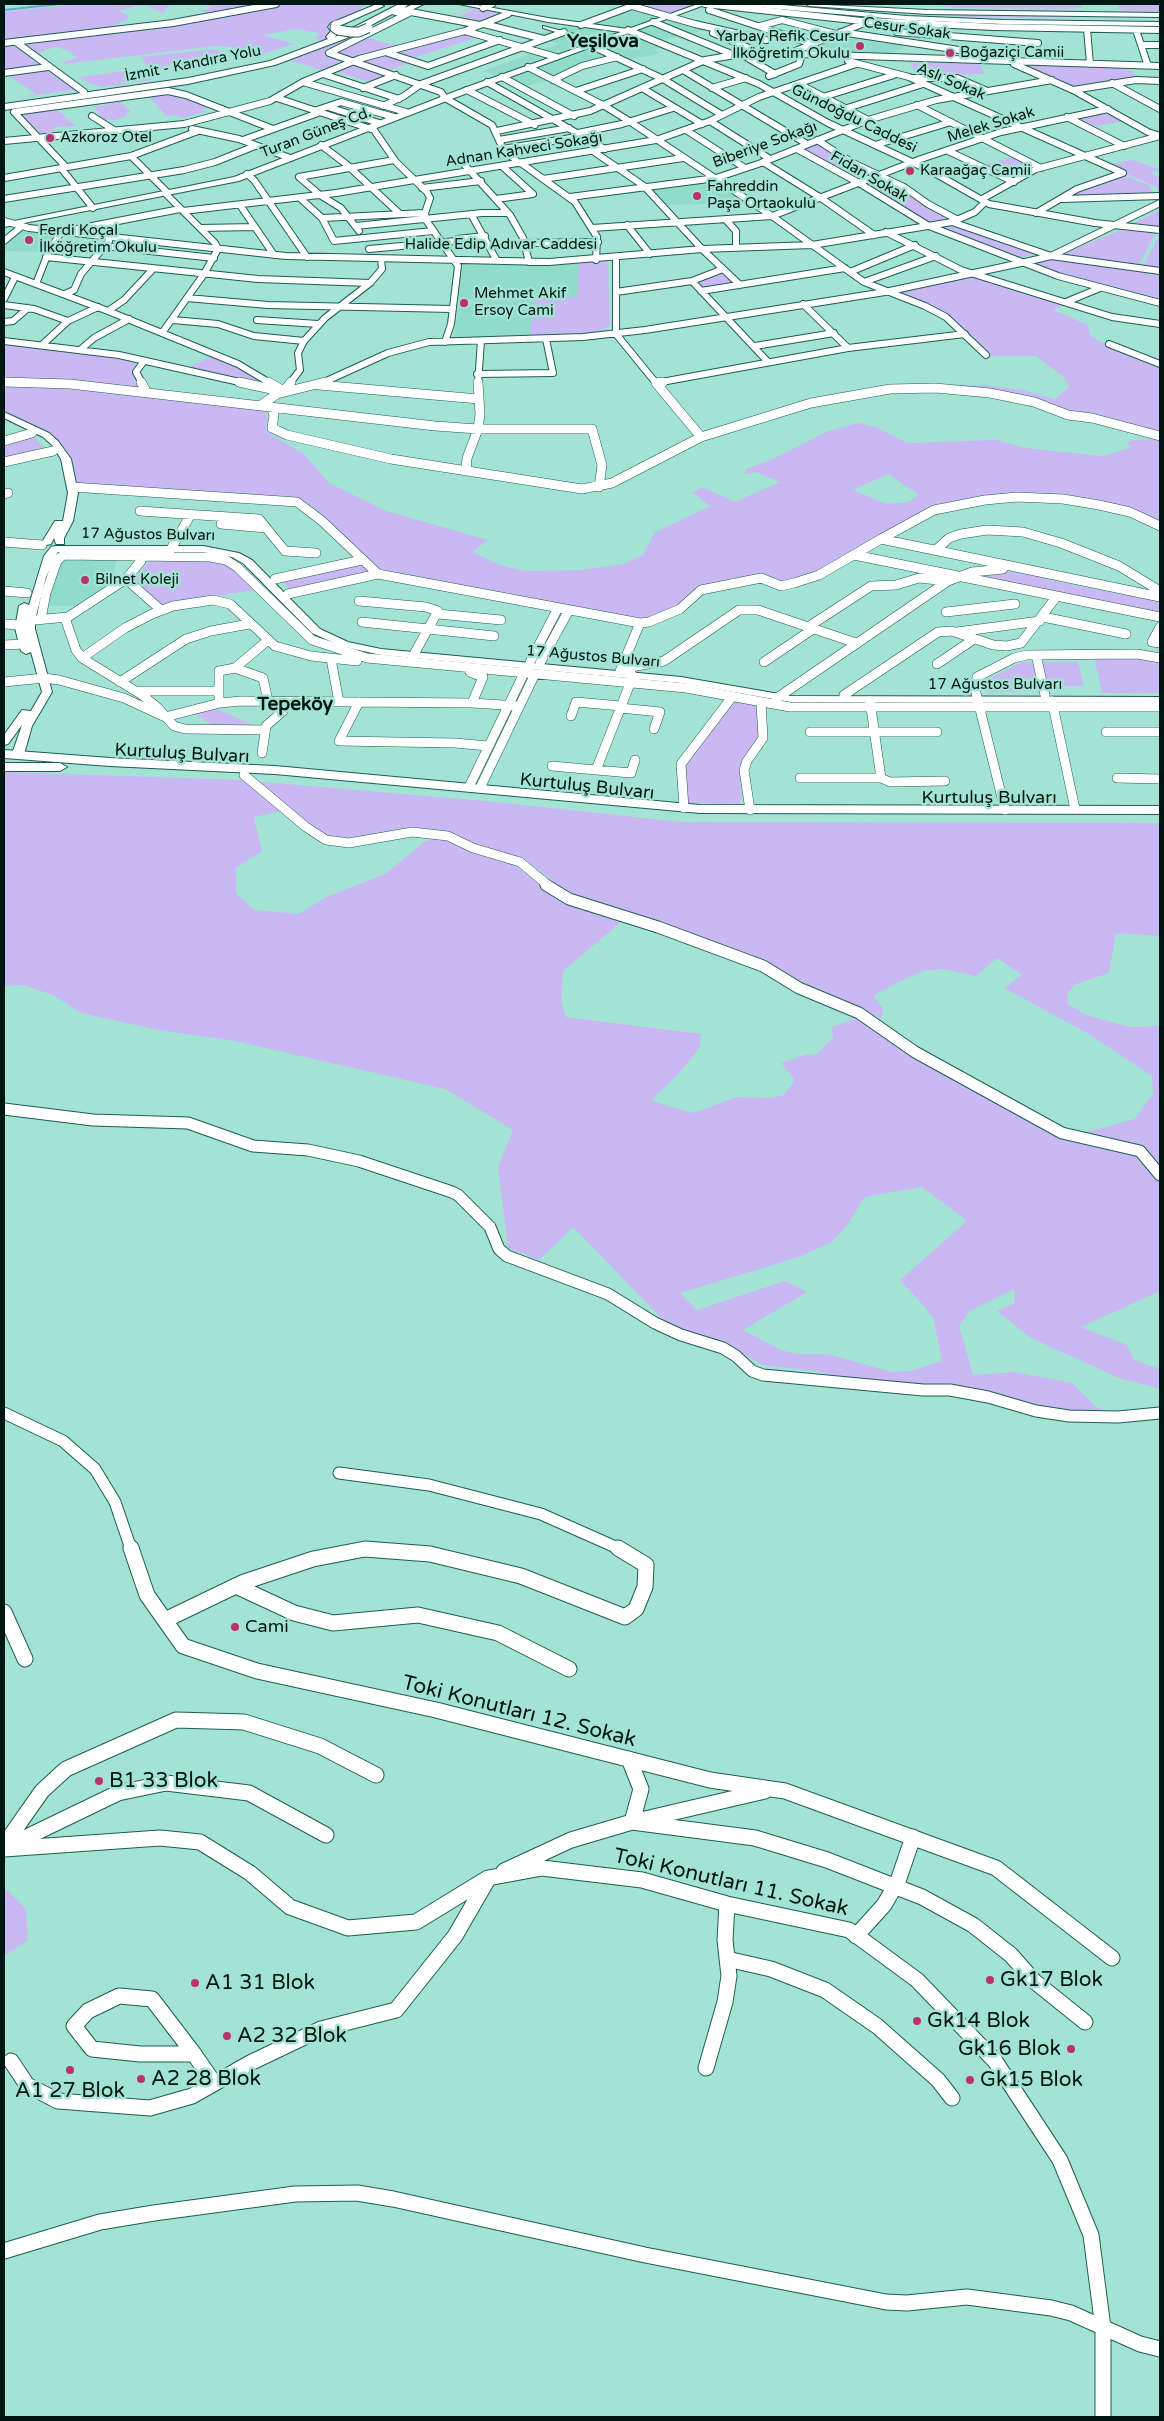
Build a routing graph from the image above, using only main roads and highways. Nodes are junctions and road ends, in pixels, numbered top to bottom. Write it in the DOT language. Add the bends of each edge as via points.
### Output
graph roads {
  1 [pos="405,4"];
  2 [pos="410,4"];
  3 [pos="420,4"];
  4 [pos="456,4"];
  5 [pos="462,4"];
  6 [pos="744,4"];
  7 [pos="765,4"];
  8 [pos="809,4"];
  9 [pos="830,4"];
  10 [pos="389,5"];
  11 [pos="702,5"];
  12 [pos="1160,14"];
  13 [pos="1160,22"];
  14 [pos="628,30"];
  15 [pos="593,43"];
  16 [pos="316,48"];
  17 [pos="4,103"];
  18 [pos="4,108"];
  19 [pos="6,224"];
  20 [pos="4,415"];
  21 [pos="4,420"];
  22 [pos="54,547"];
  23 [pos="172,547"];
  24 [pos="30,621"];
  25 [pos="414,654"];
  26 [pos="40,679"];
  27 [pos="779,696"];
  28 [pos="1160,696"];
  29 [pos="1160,700"];
  30 [pos="978,701"];
  31 [pos="1050,701"];
  32 [pos="4,742"];
  33 [pos="11,754"];
  34 [pos="7,767"];
  35 [pos="1160,810"];
  36 [pos="1160,817"];
  1 -- 16 [label="highway, İzmit - Kandıra Yolu"];
  2 -- 10 [label="highway, bridge" via="359,32 335,28"];
  3 -- 16 [label="highway" via="410,6 356,36"];
  4 -- 15 [label="main road" via="532,20"];
  5 -- 14 [label="main road"];
  6 -- 13 [label="highway" via="916,19"];
  7 -- 13 [label="highway" via="944,17"];
  8 -- 12 [label="main road" via="947,12"];
  9 -- 12 [label="main road" via="929,10"];
  10 -- 17 [label="highway, İzmit - Kandıra Yolu" via="329,38 280,56 226,70"];
  11 -- 14 [label="main road, Turan Güneş Cd."];
  14 -- 15 [label="main road, Turan Güneş Cd."];
  15 -- 19 [label="main road, Turan Güneş Cd." via="226,181"];
  16 -- 18 [label="highway, İzmit - Kandıra Yolu" via="203,79"];
  20 -- 22 [label="main road" via="41,432 55,442 66,459 72,487 68,520"];
  21 -- 22 [label="main road" via="32,433 53,451 64,491"];
  22 -- 23 [label="main road, 17 Ağustos Bulvarı"];
  22 -- 24 [label="main road"];
  22 -- 24 [label="main road" via="27,593"];
  23 -- 25 [label="main road, 17 Ağustos Bulvarı" via="217,551 240,557 308,623 338,642 364,650"];
  23 -- 25 [label="main road, 17 Ağustos Bulvarı" via="215,546 242,553 255,560 321,626 336,636 365,646"];
  24 -- 26 [label="main road"];
  24 -- 26 [label="main road" via="24,644"];
  25 -- 27 [label="main road, 17 Ağustos Bulvarı" via="692,682"];
  26 -- 32 [label="main road" via="34,699"];
  26 -- 33 [label="main road" via="47,692"];
  27 -- 30 [label="main road, 17 Ağustos Bulvarı" via="844,695"];
  27 -- 30 [label="main road, 17 Ağustos Bulvarı" via="870,703"];
  28 -- 31 [label="main road, 17 Ağustos Bulvarı"];
  29 -- 31 [label="main road, 17 Ağustos Bulvarı"];
  30 -- 31 [label="main road, 17 Ağustos Bulvarı"];
  33 -- 34 [label="highway" via="18,762"];
  33 -- 35 [label="highway, Kurtuluş Bulvarı" via="275,770 684,808"];
  34 -- 36 [label="highway, Kurtuluş Bulvarı" via="244,775 694,816"];
}
